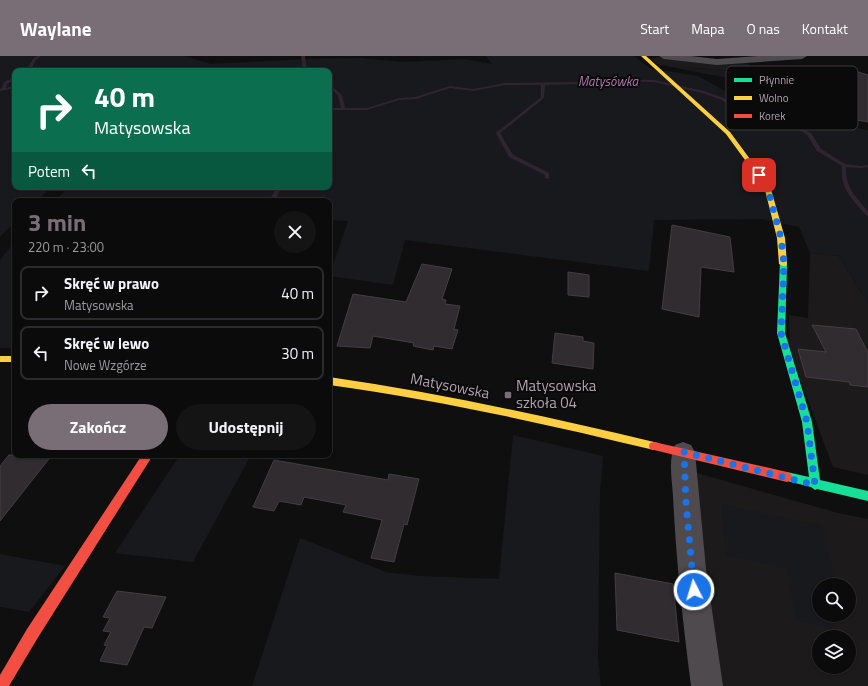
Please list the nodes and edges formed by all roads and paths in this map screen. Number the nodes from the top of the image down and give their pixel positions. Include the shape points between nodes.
1 (643, 56) edge
2 (664, 56) edge
3 (802, 56) edge
4 (0, 359) edge
5 (12, 359) edge
6 (332, 380) edge
7 (684, 452) junction
8 (146, 458) edge
9 (815, 485) junction
10 (868, 496) edge
11 (1, 686) edge
12 (707, 686) edge

1 - 9 street via 728,133 767,186 781,238 783,257 781,333 807,422
2 - 3 street via 717,62
4 - 5 street
6 - 7 street, Matysowska via 512,412
7 - 9 street, Matysowska
7 - 12 street via 696,616
8 - 11 street
9 - 10 street, Matysowska

